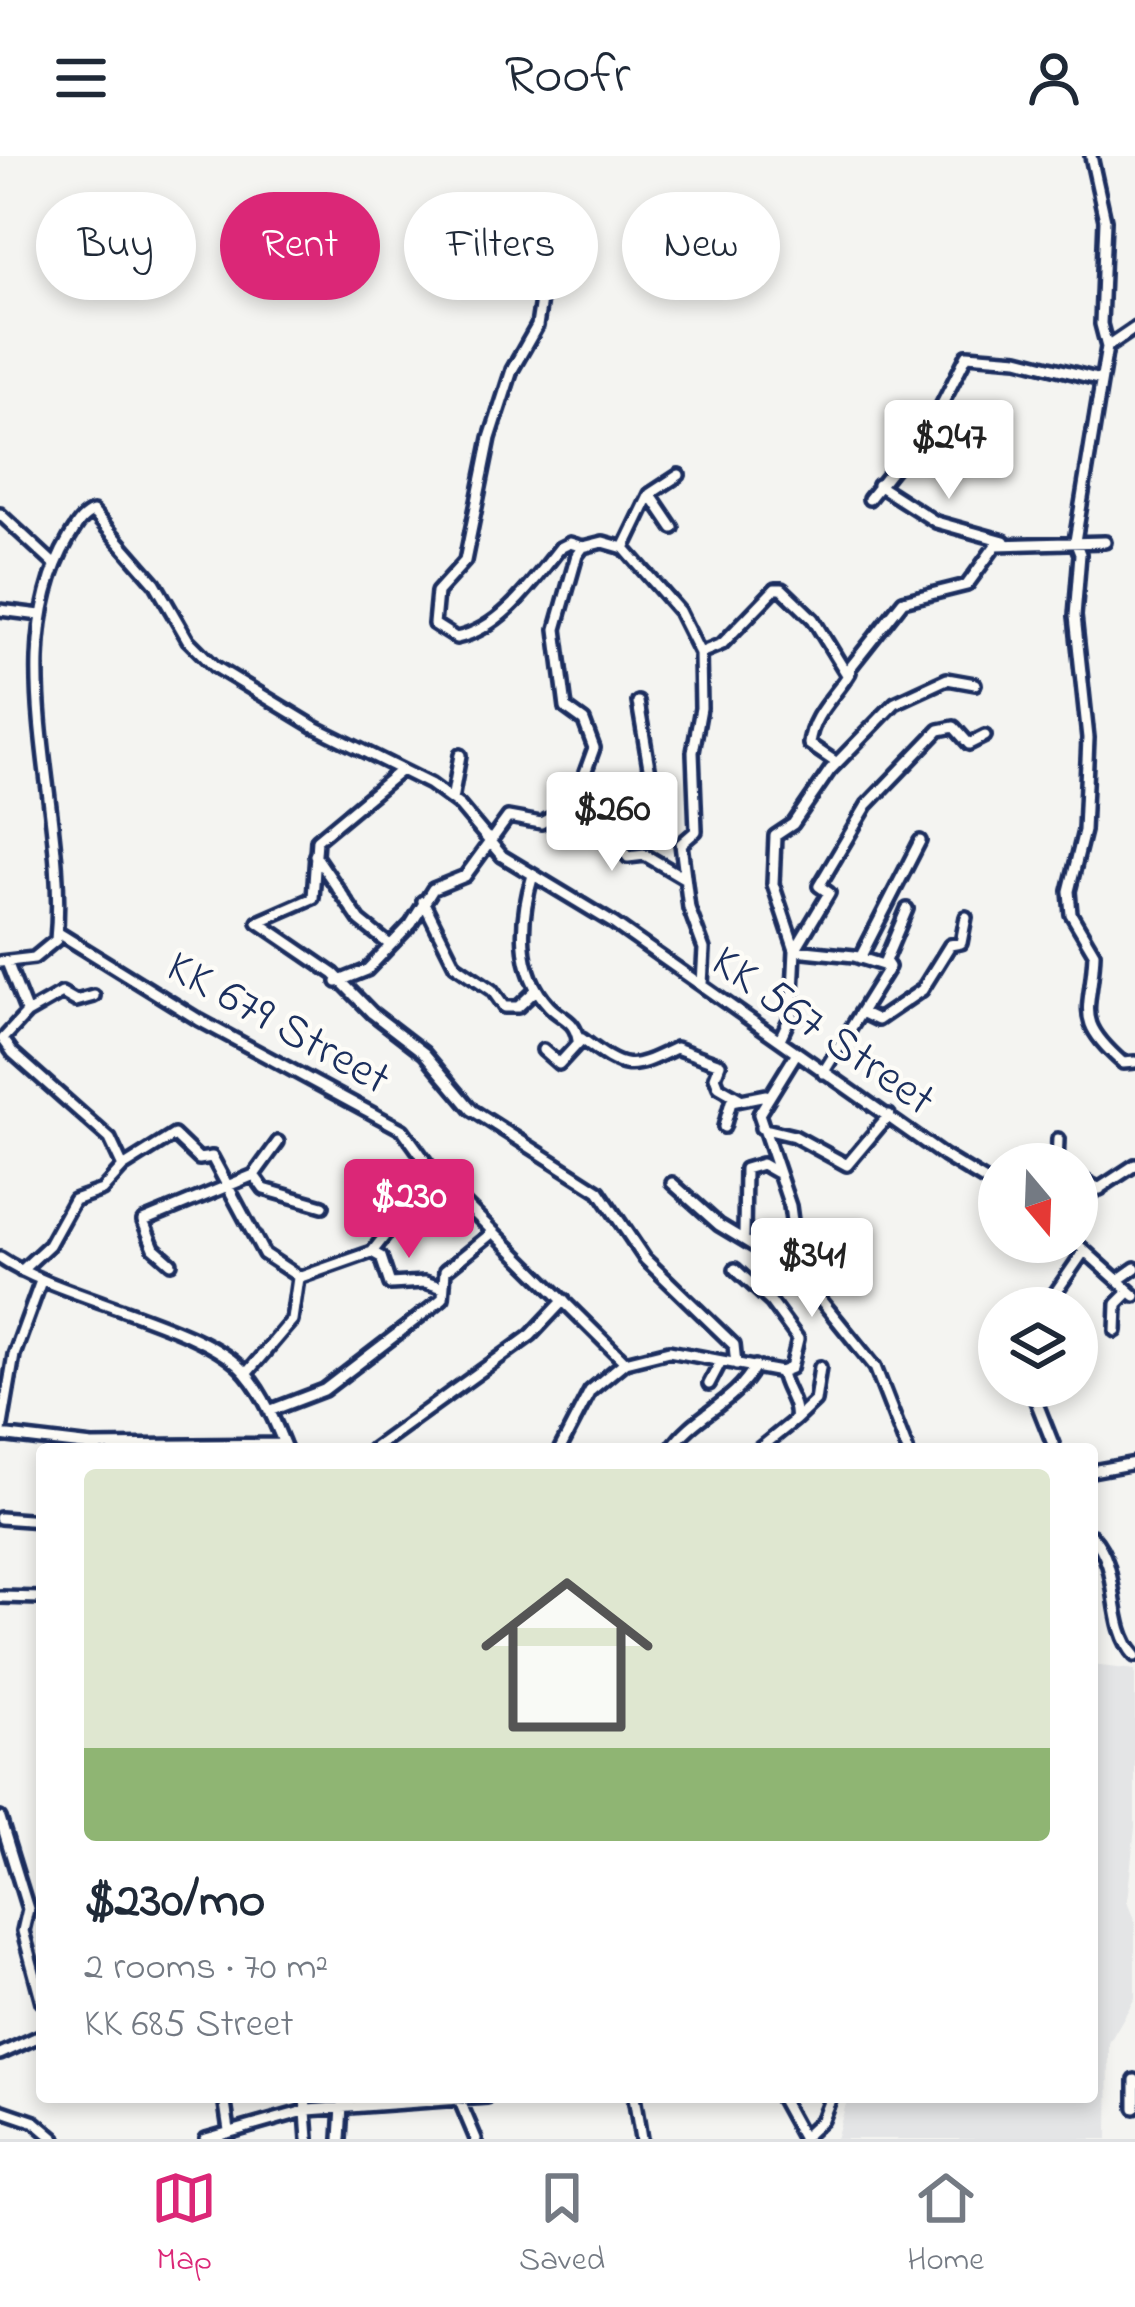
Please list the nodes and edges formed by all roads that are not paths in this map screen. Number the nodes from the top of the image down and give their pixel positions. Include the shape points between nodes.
1 (1091, 156) edge
2 (541, 300) edge
3 (1135, 328) edge
4 (1106, 347) junction
5 (1101, 380) junction
6 (680, 475) dead end
7 (878, 484) junction
8 (650, 494) junction
9 (869, 499) dead end
10 (0, 514) edge
11 (673, 528) dead end
12 (1004, 541) junction
13 (1076, 541) junction
14 (1105, 542) dead end
15 (583, 547) junction
16 (624, 548) junction
17 (54, 564) junction
18 (0, 610) edge
19 (40, 615) junction
20 (700, 652) junction
21 (850, 672) junction
22 (976, 684) dead end
23 (638, 702) dead end
24 (985, 736) dead end
25 (460, 755) dead end
26 (837, 763) junction
27 (400, 771) junction
28 (452, 800) junction
29 (573, 806) junction
30 (606, 826) junction
31 (488, 840) junction
32 (920, 841) dead end
33 (315, 855) junction
34 (532, 875) junction
35 (684, 878) junction
36 (423, 901) junction
37 (907, 909) dead end
38 (966, 917) dead end
39 (57, 932) junction
40 (390, 945) junction
41 (795, 950) junction
42 (860, 958) junction
43 (4, 962) edge
44 (889, 967) junction
45 (337, 982) junction
46 (702, 984) junction
47 (536, 990) junction
48 (94, 996) dead end
49 (861, 1012) junction
50 (26, 1013) junction
51 (780, 1039) junction
52 (578, 1040) junction
53 (543, 1050) dead end
54 (796, 1054) junction
55 (1135, 1062) edge
56 (823, 1073) junction
57 (766, 1095) junction
58 (740, 1099) junction
59 (889, 1115) junction
60 (724, 1127) dead end
61 (761, 1128) junction
62 (1058, 1139) dead end
63 (278, 1142) dead end
64 (1058, 1143) edge
65 (1135, 1165) edge
66 (123, 1167) junction
67 (776, 1172) junction
68 (434, 1173) junction
69 (254, 1175) junction
70 (978, 1175) edge
71 (225, 1183) junction
72 (672, 1184) dead end
73 (1100, 1189) edge
74 (323, 1206) dead end
75 (492, 1234) junction
76 (744, 1236) junction
77 (373, 1252) junction
78 (0, 1258) edge
79 (171, 1263) dead end
80 (1098, 1263) edge
81 (1135, 1268) edge
82 (735, 1269) dead end
83 (21, 1271) junction
84 (799, 1273) junction
85 (299, 1276) junction
86 (1118, 1280) junction
87 (41, 1281) junction
88 (443, 1288) junction
89 (1132, 1294) edge
90 (564, 1300) junction
91 (1116, 1331) dead end
92 (0, 1354) edge
93 (14, 1355) junction
94 (721, 1360) junction
95 (626, 1362) junction
96 (736, 1364) junction
97 (755, 1366) junction
98 (820, 1367) dead end
99 (781, 1372) junction
100 (246, 1374) junction
101 (709, 1384) dead end
102 (1038, 1407) edge
103 (269, 1412) junction
104 (795, 1420) junction
105 (0, 1437) edge
106 (61, 1443) edge
107 (284, 1443) edge
108 (381, 1443) edge
109 (563, 1443) edge
110 (677, 1443) edge
111 (766, 1443) edge
112 (905, 1443) edge
113 (1053, 1443) edge
114 (1135, 1463) edge
115 (1098, 1470) edge
116 (0, 1518) edge
117 (36, 1520) edge
118 (1098, 1544) edge
119 (0, 1597) edge
120 (36, 1598) edge
121 (1135, 1656) edge
122 (0, 1818) edge
123 (36, 1980) edge
124 (36, 2038) edge
125 (0, 2054) edge
126 (1135, 2080) edge
127 (226, 2103) edge
128 (306, 2103) edge
129 (382, 2103) edge
130 (461, 2103) edge
131 (635, 2103) edge
132 (783, 2103) edge
133 (829, 2103) edge
134 (342, 2106) junction
135 (1135, 2108) edge
136 (0, 2110) edge
137 (308, 2110) junction
138 (236, 2132) edge
139 (803, 2138) edge
140 (55, 2139) edge
141 (206, 2139) edge
142 (308, 2139) edge
143 (340, 2139) edge
144 (476, 2139) edge
145 (640, 2139) edge

1 - 4 street via 1105,220
2 - 15 street via 476,483 467,553 437,592 434,625 456,638 481,629 560,548
3 - 4 street
4 - 5 street
5 - 7 street via 967,355 937,414
5 - 13 street
6 - 8 street
7 - 9 street
7 - 12 street via 937,522
8 - 11 street
8 - 16 street
10 - 17 street
12 - 13 street
12 - 21 street via 967,585 903,601
13 - 14 street
13 - 55 street via 1088,738 1071,914 1094,953 1087,1024 1123,1063
15 - 16 street
15 - 29 street via 556,629 566,708 584,721 594,748
16 - 20 street via 679,611
17 - 19 street
17 - 27 street, KK 567 Street via 93,512 155,583 194,648 248,688
18 - 19 street
19 - 39 street via 37,721
20 - 21 street via 722,644 782,589 813,619 840,671
20 - 35 street via 696,831 681,844
21 - 26 street via 808,737
22 - 26 street via 947,680 895,703
23 - 30 street via 651,779
24 - 41 street via 969,744 954,727 940,730 889,778 828,869 819,886 829,893 826,901
25 - 28 street
26 - 41 street via 775,836 773,884
27 - 28 street, KK 567 Street
27 - 33 street via 317,840
28 - 31 street, KK 567 Street
29 - 30 street
29 - 31 street via 542,823 512,814
30 - 35 street via 628,857 645,855
31 - 34 street, KK 567 Street
31 - 36 street via 465,876
32 - 42 street
33 - 40 street via 360,921
33 - 45 street via 313,898 258,922
34 - 46 street, KK 567 Street
34 - 47 street via 523,958
35 - 46 street via 704,949
36 - 40 street
36 - 47 street via 455,965 504,1007 518,1007
37 - 44 street
38 - 49 street via 962,943 950,945 922,990 878,1020
39 - 43 street via 50,950
39 - 68 street, KK 679 Street via 199,1020 374,1110 403,1130
40 - 45 street via 367,970
41 - 42 street
41 - 51 street via 792,1013
42 - 44 street
43 - 50 street
44 - 49 street
45 - 96 street via 424,1052 472,1110 598,1191 645,1258 734,1346
46 - 51 street, KK 567 Street
47 - 52 street via 570,1021
48 - 50 street via 76,1001 62,993
49 - 56 street
50 - 66 street via 4,1042 110,1139
51 - 54 street, KK 567 Street
52 - 53 street via 559,1064
52 - 58 street via 623,1065 653,1063 672,1047 715,1060 719,1088
54 - 56 street, KK 567 Street
54 - 57 street
56 - 59 street, KK 567 Street
57 - 58 street
57 - 61 street
58 - 60 street via 726,1110
59 - 61 street via 848,1165
59 - 70 street, KK 567 Street
61 - 67 street
62 - 64 street
63 - 69 street
65 - 73 street
66 - 71 street via 179,1135 199,1160 212,1157
66 - 83 street via 102,1190 74,1199 49,1245
67 - 76 street via 762,1164 745,1169
67 - 84 street via 796,1227
68 - 75 street, KK 679 Street
68 - 77 street
69 - 71 street
69 - 74 street via 264,1189
71 - 79 street via 143,1221
71 - 85 street via 264,1254
72 - 76 street
75 - 88 street via 445,1271
75 - 90 street, KK 679 Street
76 - 84 street
77 - 85 street
77 - 88 street via 390,1284
78 - 83 street
80 - 86 street
81 - 86 street
82 - 99 street via 798,1339 791,1368
83 - 87 street
84 - 112 street via 875,1367
85 - 100 street via 292,1320
86 - 89 street
87 - 93 street
87 - 100 street via 193,1338
88 - 103 street via 443,1298 324,1390
89 - 91 street via 1117,1304
90 - 95 street, KK 679 Street
90 - 108 street via 531,1335
92 - 93 street
93 - 105 street
94 - 95 street via 659,1351
94 - 96 street
94 - 101 street
95 - 109 street via 590,1390
96 - 97 street
97 - 99 street
97 - 110 street via 732,1399
98 - 104 street via 814,1401
99 - 104 street
100 - 103 street
102 - 113 street
103 - 107 street
104 - 111 street
105 - 106 street
114 - 115 street
116 - 117 street
118 - 121 street
119 - 120 street
122 - 123 street via 28,1909 23,1931
124 - 125 street
126 - 135 street
127 - 138 street
128 - 137 street
129 - 134 street
130 - 144 street
131 - 145 street
132 - 139 street
133 - 139 street
134 - 137 street
134 - 143 street
136 - 140 street
137 - 138 street
137 - 142 street
138 - 141 street

